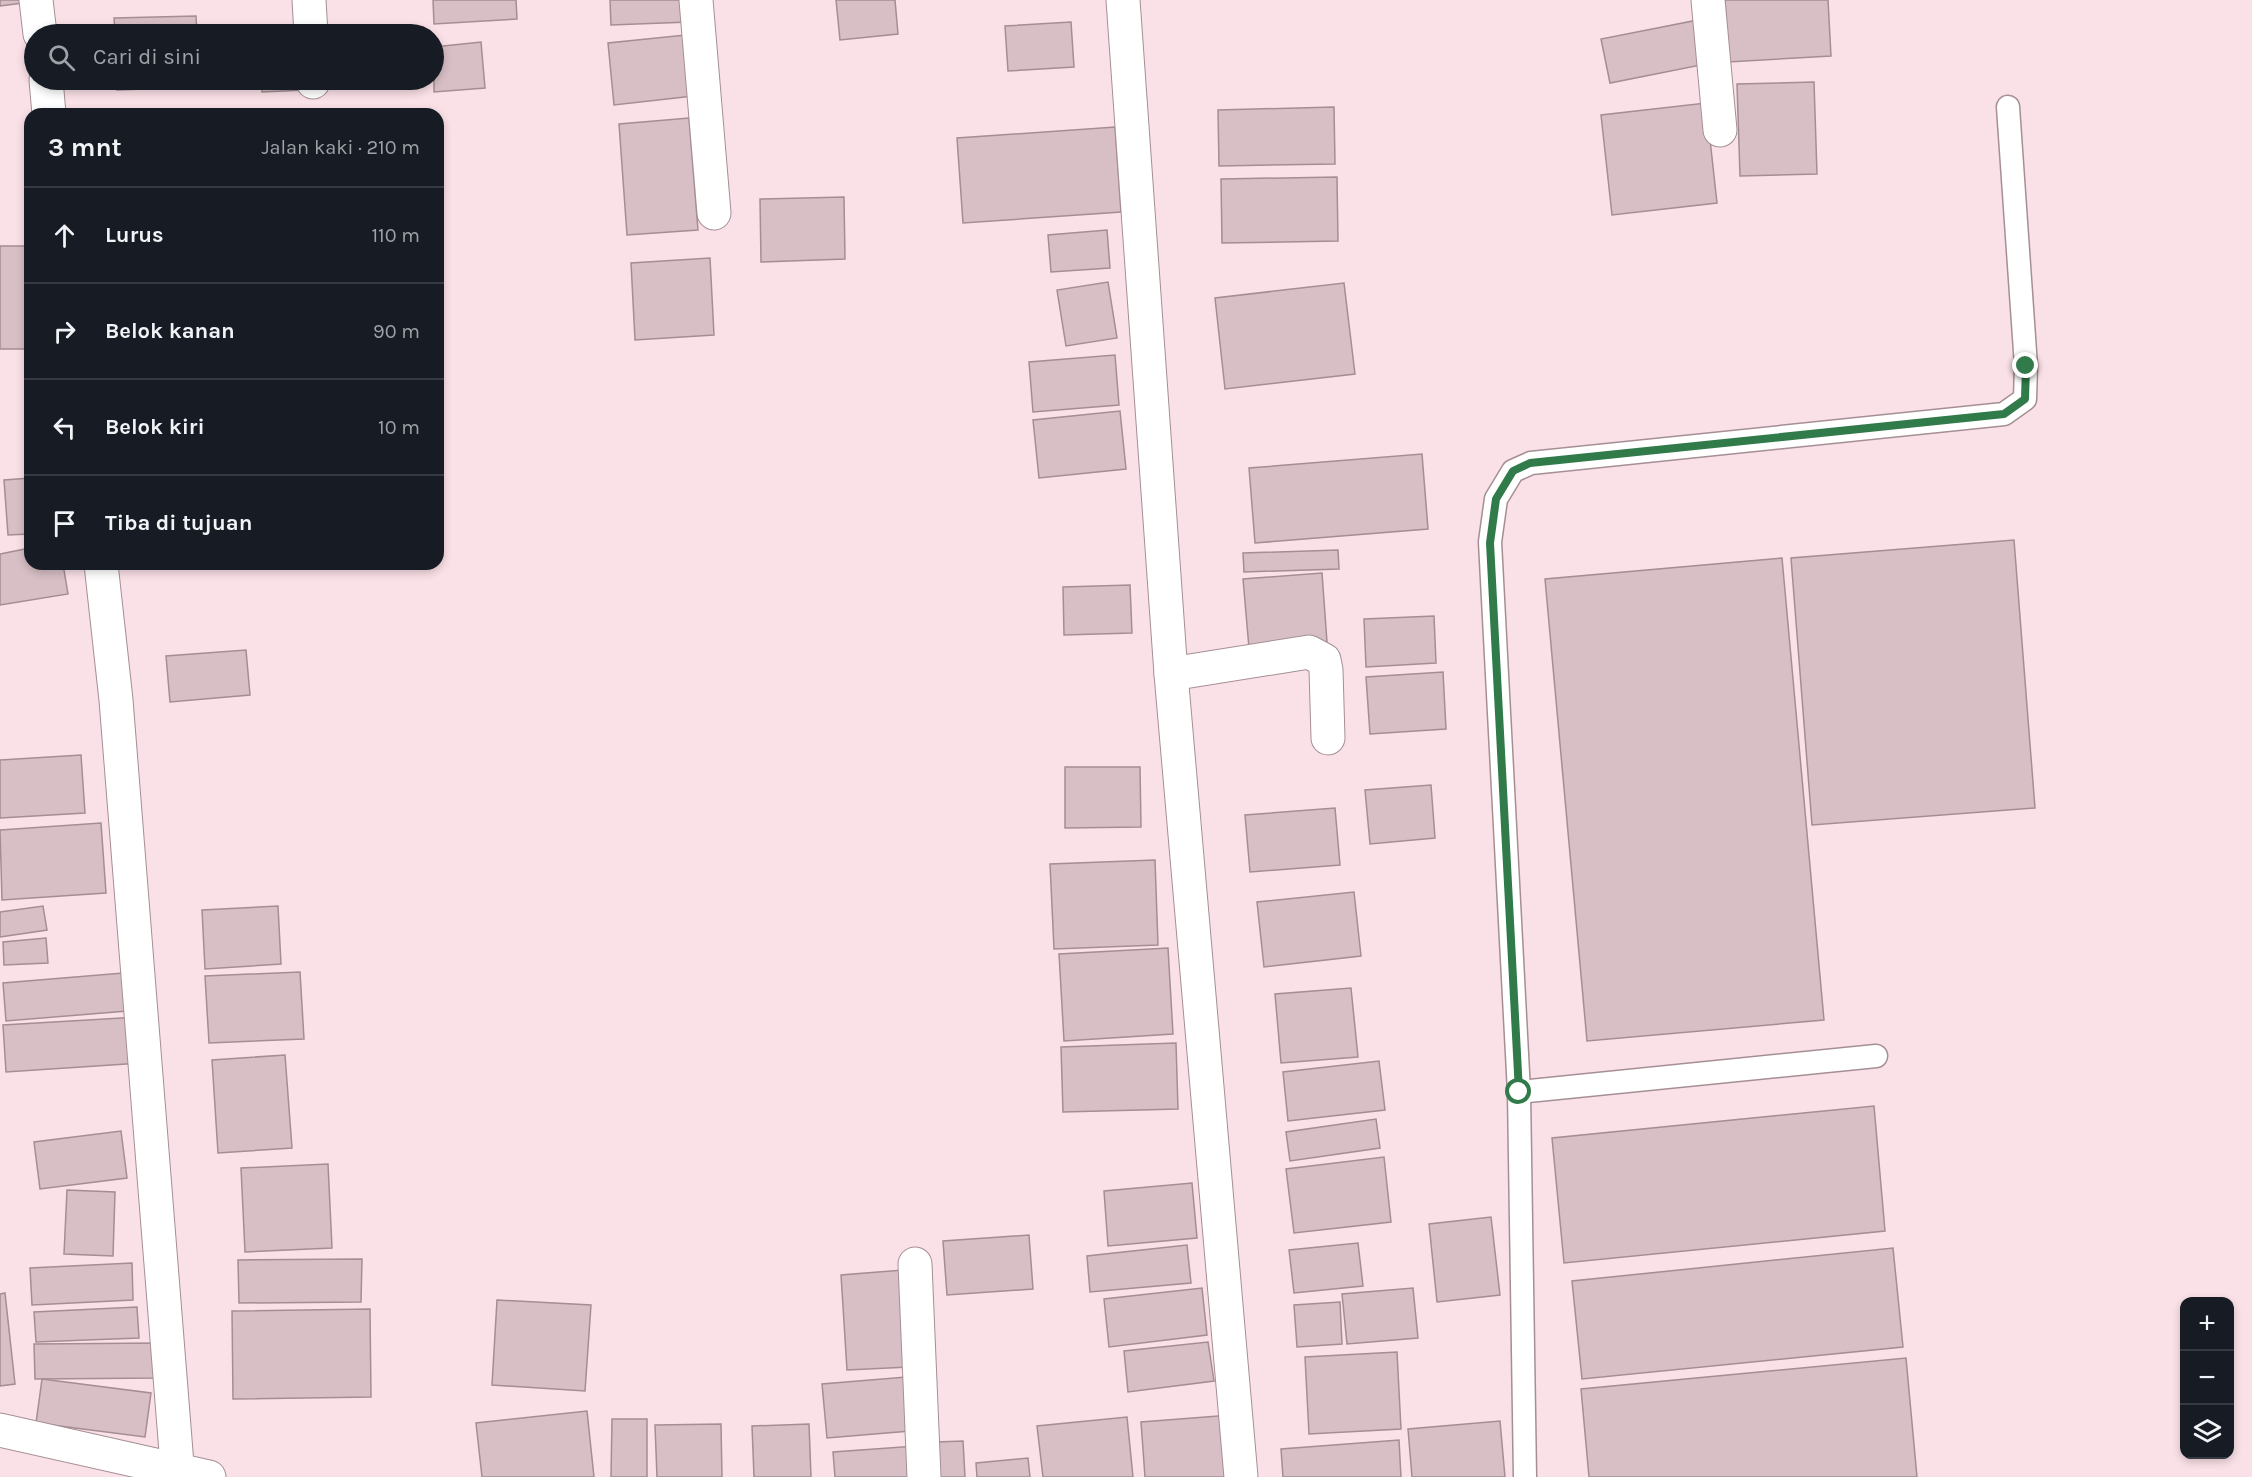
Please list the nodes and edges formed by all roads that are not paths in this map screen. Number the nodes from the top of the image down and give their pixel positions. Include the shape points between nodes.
1 (36, 0) edge
2 (309, 0) edge
3 (696, 0) edge
4 (1123, 0) edge
5 (1708, 0) edge
6 (39, 24) edge
7 (310, 24) edge
8 (46, 90) edge
9 (2007, 107) dead end
10 (49, 108) edge
11 (1720, 130) dead end
12 (714, 213) dead end
13 (102, 570) edge
14 (1171, 674) junction
15 (1328, 738) dead end
16 (1876, 1056) dead end
17 (1519, 1092) junction
18 (915, 1264) dead end
19 (0, 1430) edge
20 (189, 1475) edge
21 (924, 1477) edge
22 (1241, 1477) edge
23 (1525, 1477) edge

1 - 6 street
2 - 7 street
3 - 12 street
4 - 14 street
5 - 11 street
8 - 10 street
9 - 17 lane via 2026,366 2025,399 2004,414 1530,463 1513,471 1496,499 1490,543
13 - 20 street
14 - 15 street via 1309,652 1317,654 1324,660 1326,670
14 - 22 street
16 - 17 lane
17 - 23 lane
18 - 21 street
19 - 20 street

